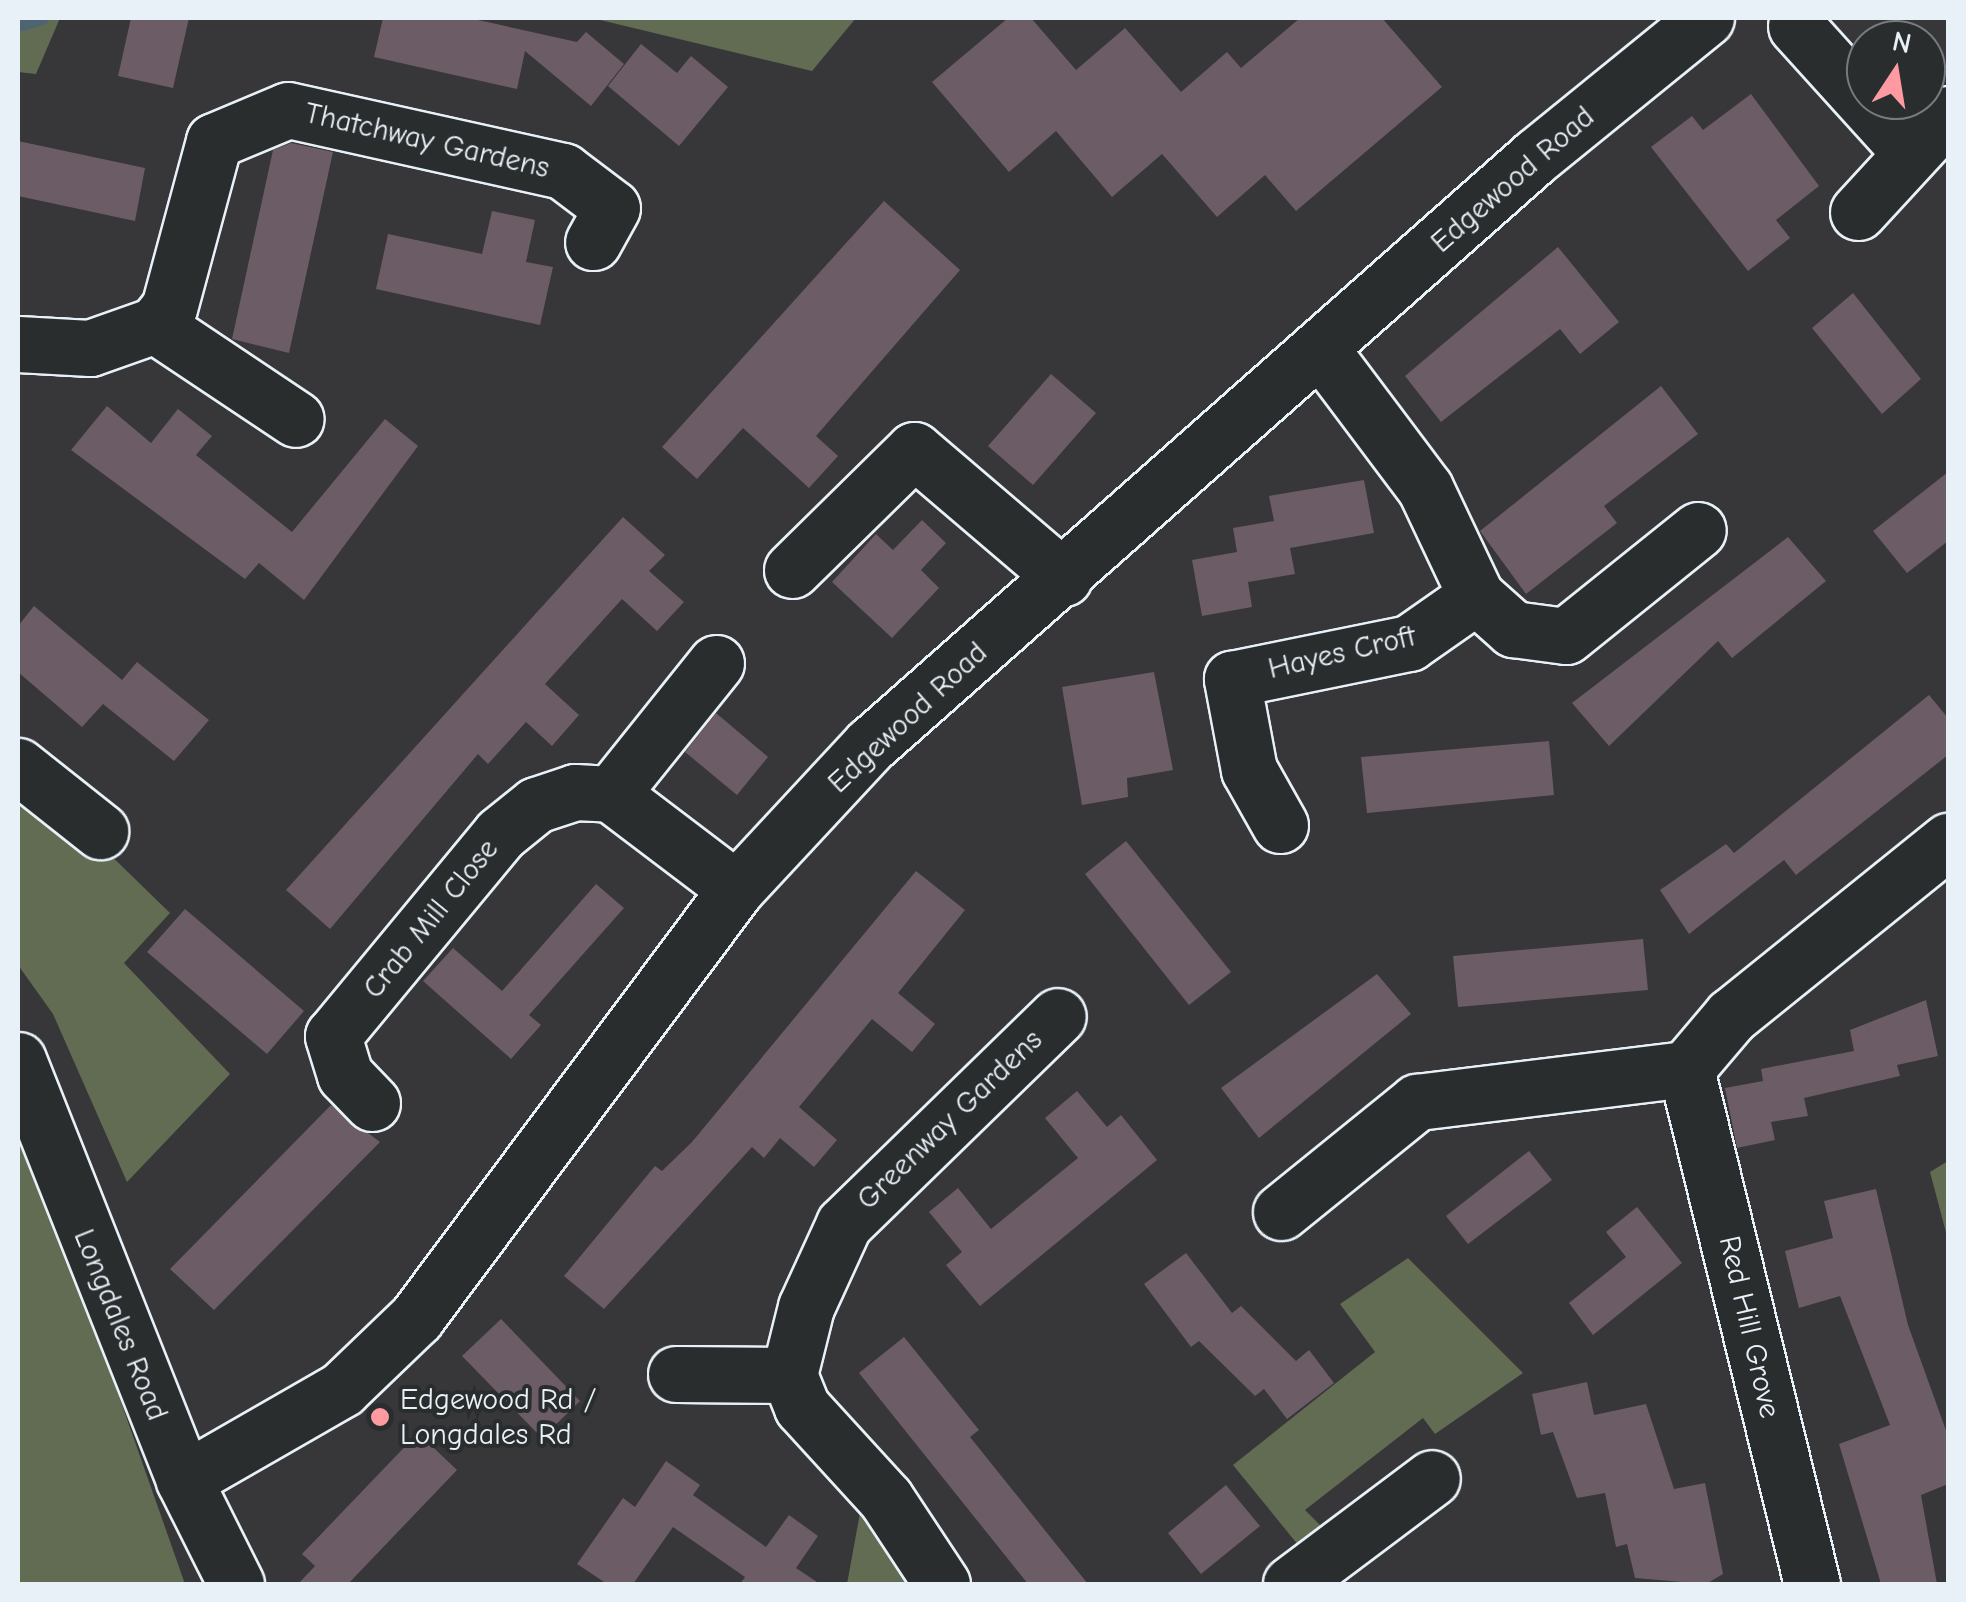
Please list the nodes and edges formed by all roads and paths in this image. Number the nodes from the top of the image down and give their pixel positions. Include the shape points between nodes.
1 (1706, 18) edge
2 (1796, 26) dead end
3 (1948, 114) edge
4 (1907, 149) junction
5 (1858, 212) dead end
6 (593, 242) dead end
7 (156, 325) junction
8 (18, 344) edge
9 (1322, 351) junction
10 (296, 419) dead end
11 (1698, 530) dead end
12 (792, 570) dead end
13 (1064, 578) junction
14 (1476, 596) junction
15 (716, 662) dead end
16 (18, 766) edge
17 (611, 794) junction
18 (1280, 826) dead end
19 (100, 831) dead end
20 (1948, 840) edge
21 (736, 889) junction
22 (1058, 1016) dead end
23 (18, 1060) edge
24 (1686, 1069) junction
25 (372, 1102) dead end
26 (1282, 1212) dead end
27 (676, 1374) dead end
28 (789, 1375) junction
29 (1432, 1478) dead end
30 (184, 1480) junction
31 (236, 1584) edge
32 (942, 1584) edge
33 (1290, 1584) edge
34 (1812, 1584) edge

1 - 9 street, Edgewood Road via 1536,156
2 - 4 street
3 - 4 street
4 - 5 street
6 - 7 street, Thatchway Gardens via 612,208 563,171 273,113 214,141 169,308
7 - 8 street via 90,348
7 - 10 street
9 - 13 street, Edgewood Road
9 - 14 street via 1425,488
11 - 14 street via 1566,636 1512,628
12 - 13 street via 914,450
13 - 21 street, Edgewood Road via 870,745
14 - 18 street, Hayes Croft via 1409,642 1232,678 1249,770
15 - 17 street
16 - 19 street
17 - 21 street
17 - 25 street, Crab Mill Close via 575,792 536,805 500,834 333,1036 345,1075
20 - 24 street via 1731,1016
21 - 30 street, Edgewood Road via 416,1318 342,1389
22 - 28 street, Greenway Gardens via 844,1224 806,1307
23 - 30 street, Longdales Road
24 - 26 street via 1417,1102
24 - 34 street, Red Hill Grove
27 - 28 street
28 - 32 street via 802,1407 886,1499
29 - 33 street
30 - 31 street, Longdales Road

